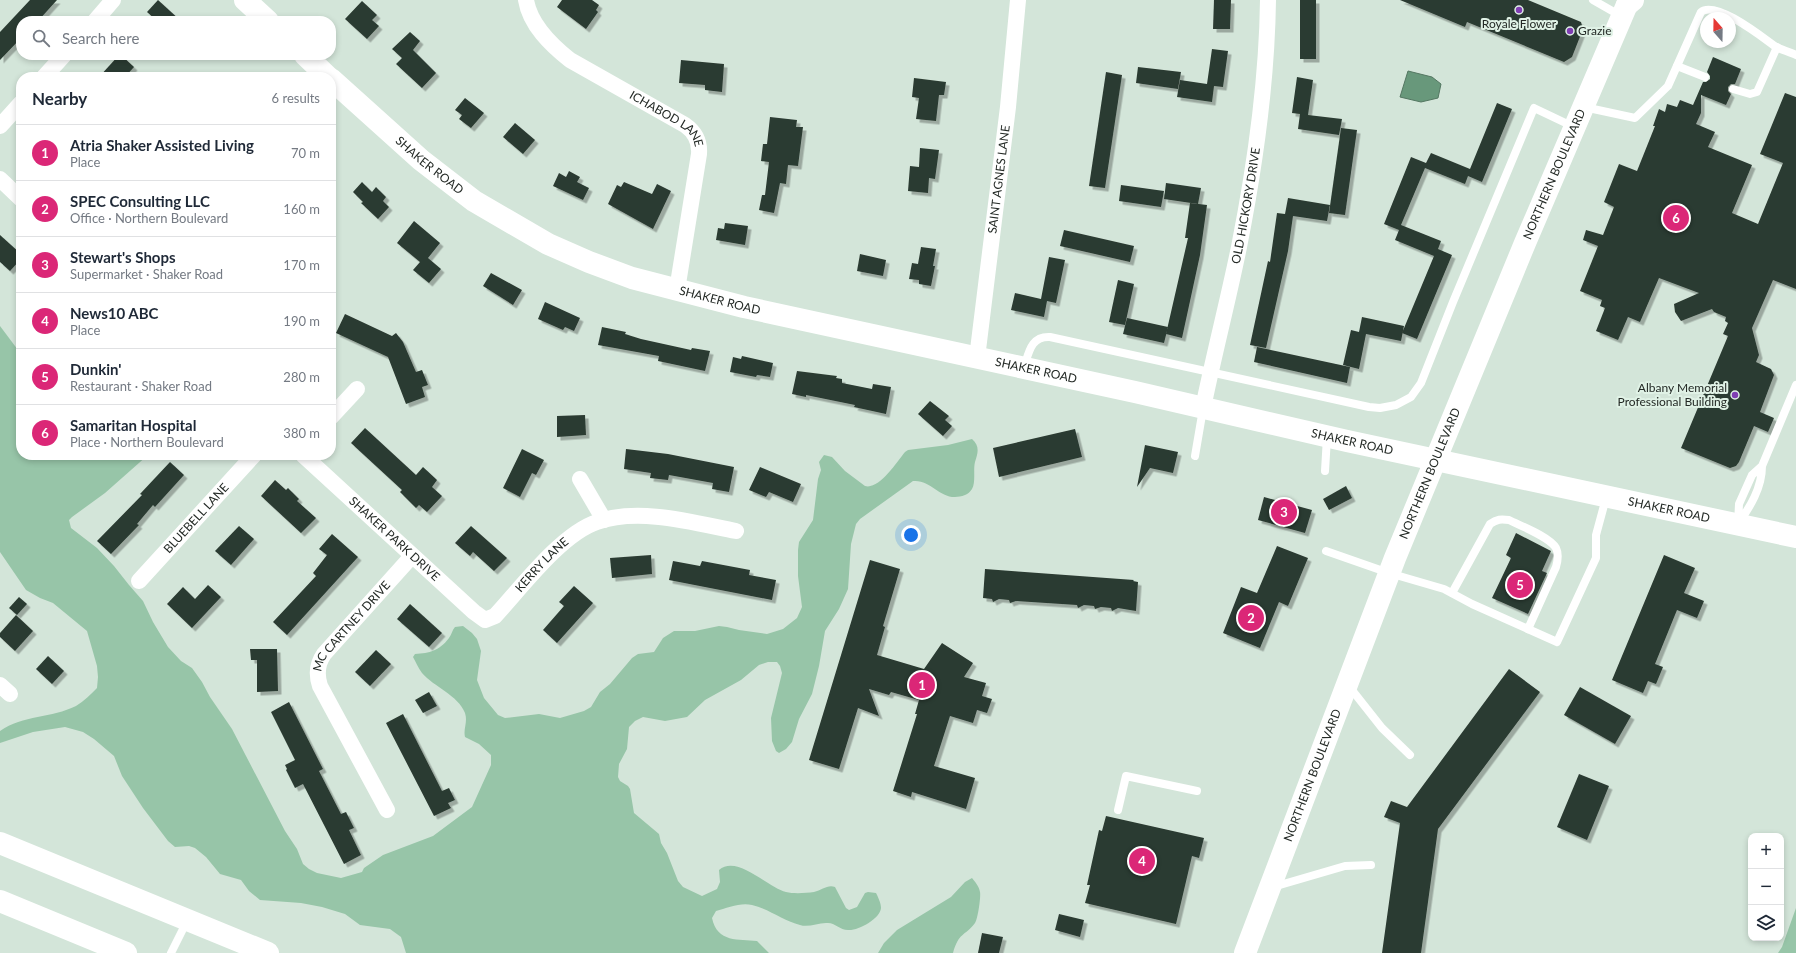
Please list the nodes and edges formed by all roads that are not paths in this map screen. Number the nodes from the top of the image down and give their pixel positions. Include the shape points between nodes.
1 (113, 0) edge
2 (245, 0) edge
3 (526, 0) edge
4 (1018, 0) edge
5 (1268, 0) edge
6 (1593, 0) edge
7 (1628, 5) edge
8 (99, 16) edge
9 (263, 16) edge
10 (1777, 47) junction
11 (1796, 55) edge
12 (59, 60) edge
13 (310, 60) edge
14 (1676, 66) junction
15 (49, 72) edge
16 (323, 72) edge
17 (1705, 77) dead end
18 (336, 84) edge
19 (1733, 90) dead end
20 (1584, 107) junction
21 (16, 108) edge
22 (0, 126) edge
23 (1575, 127) junction
24 (0, 179) edge
25 (16, 194) edge
26 (677, 290) junction
27 (977, 358) junction
28 (1024, 368) junction
29 (1210, 372) junction
30 (1796, 385) edge
31 (357, 389) dead end
32 (1203, 408) junction
33 (336, 412) edge
34 (1327, 436) junction
35 (1195, 456) dead end
36 (1436, 459) junction
37 (249, 460) edge
38 (308, 460) edge
39 (1325, 471) dead end
40 (580, 479) dead end
41 (1607, 496) junction
42 (604, 520) junction
43 (1738, 524) junction
44 (736, 531) dead end
45 (1796, 537) edge
46 (1326, 551) dead end
47 (412, 556) junction
48 (1389, 573) junction
49 (139, 581) dead end
50 (1452, 593) junction
51 (488, 620) joint
52 (1528, 629) junction
53 (1347, 683) junction
54 (1410, 755) dead end
55 (1197, 791) dead end
56 (386, 810) dead end
57 (1118, 810) dead end
58 (0, 843) edge
59 (1371, 864) dead end
60 (1270, 888) junction
61 (0, 901) edge
62 (187, 920) junction
63 (126, 953) edge
64 (172, 953) edge
65 (268, 953) edge
66 (1245, 953) edge

1 - 8 street
2 - 9 main road
3 - 26 street, ICHABOD LANE via 534,21 549,41 565,56 685,125 696,137 699,154
4 - 27 street, SAINT AGNES LANE via 1008,107
5 - 29 street, OLD HICKORY DRIVE via 1262,95 1250,186 1239,248
6 - 7 lane
7 - 20 main road, NORTHERN BOULEVARD
10 - 11 lane
10 - 14 lane via 1741,19 1713,6 1701,12
10 - 19 lane via 1757,92 1750,94
12 - 15 street
13 - 16 main road
14 - 17 lane
14 - 20 lane via 1668,86 1635,118
18 - 26 main road, SHAKER ROAD via 401,143 474,201 548,244 589,262 632,278
20 - 23 main road, NORTHERN BOULEVARD
21 - 22 street
23 - 29 lane via 1534,108 1421,383 1406,400 1391,407 1374,408
23 - 36 main road, NORTHERN BOULEVARD
24 - 25 street
26 - 27 main road, SHAKER ROAD
27 - 28 main road, SHAKER ROAD
28 - 29 lane via 1032,344 1047,337
28 - 32 main road, SHAKER ROAD
29 - 32 street, OLD HICKORY DRIVE
30 - 43 lane via 1762,466 1752,476 1739,504
31 - 33 street
32 - 34 main road, SHAKER ROAD
32 - 35 lane
34 - 36 main road, SHAKER ROAD
34 - 39 lane
36 - 41 main road, SHAKER ROAD
36 - 48 main road, NORTHERN BOULEVARD
37 - 49 street, BLUEBELL LANE
38 - 47 street, SHAKER PARK DRIVE
40 - 42 street
41 - 43 main road, SHAKER ROAD
41 - 52 lane via 1596,535 1596,558 1557,642
42 - 44 street, KERRY LANE via 659,517
42 - 51 street, KERRY LANE via 590,525 564,543 495,616
43 - 45 main road, SHAKER ROAD
46 - 48 lane
47 - 51 street, SHAKER PARK DRIVE via 480,617
47 - 56 street, MC CARTNEY DRIVE via 324,654 317,672 320,686
48 - 50 lane
48 - 53 main road, NORTHERN BOULEVARD
50 - 52 lane
50 - 52 lane via 1490,524 1495,520 1509,520 1552,542 1558,557
53 - 54 lane via 1382,728
53 - 60 main road, NORTHERN BOULEVARD
55 - 57 lane via 1126,776
58 - 62 main road
59 - 60 lane via 1332,869
60 - 66 main road, NORTHERN BOULEVARD
61 - 63 main road
62 - 64 lane
62 - 65 main road

